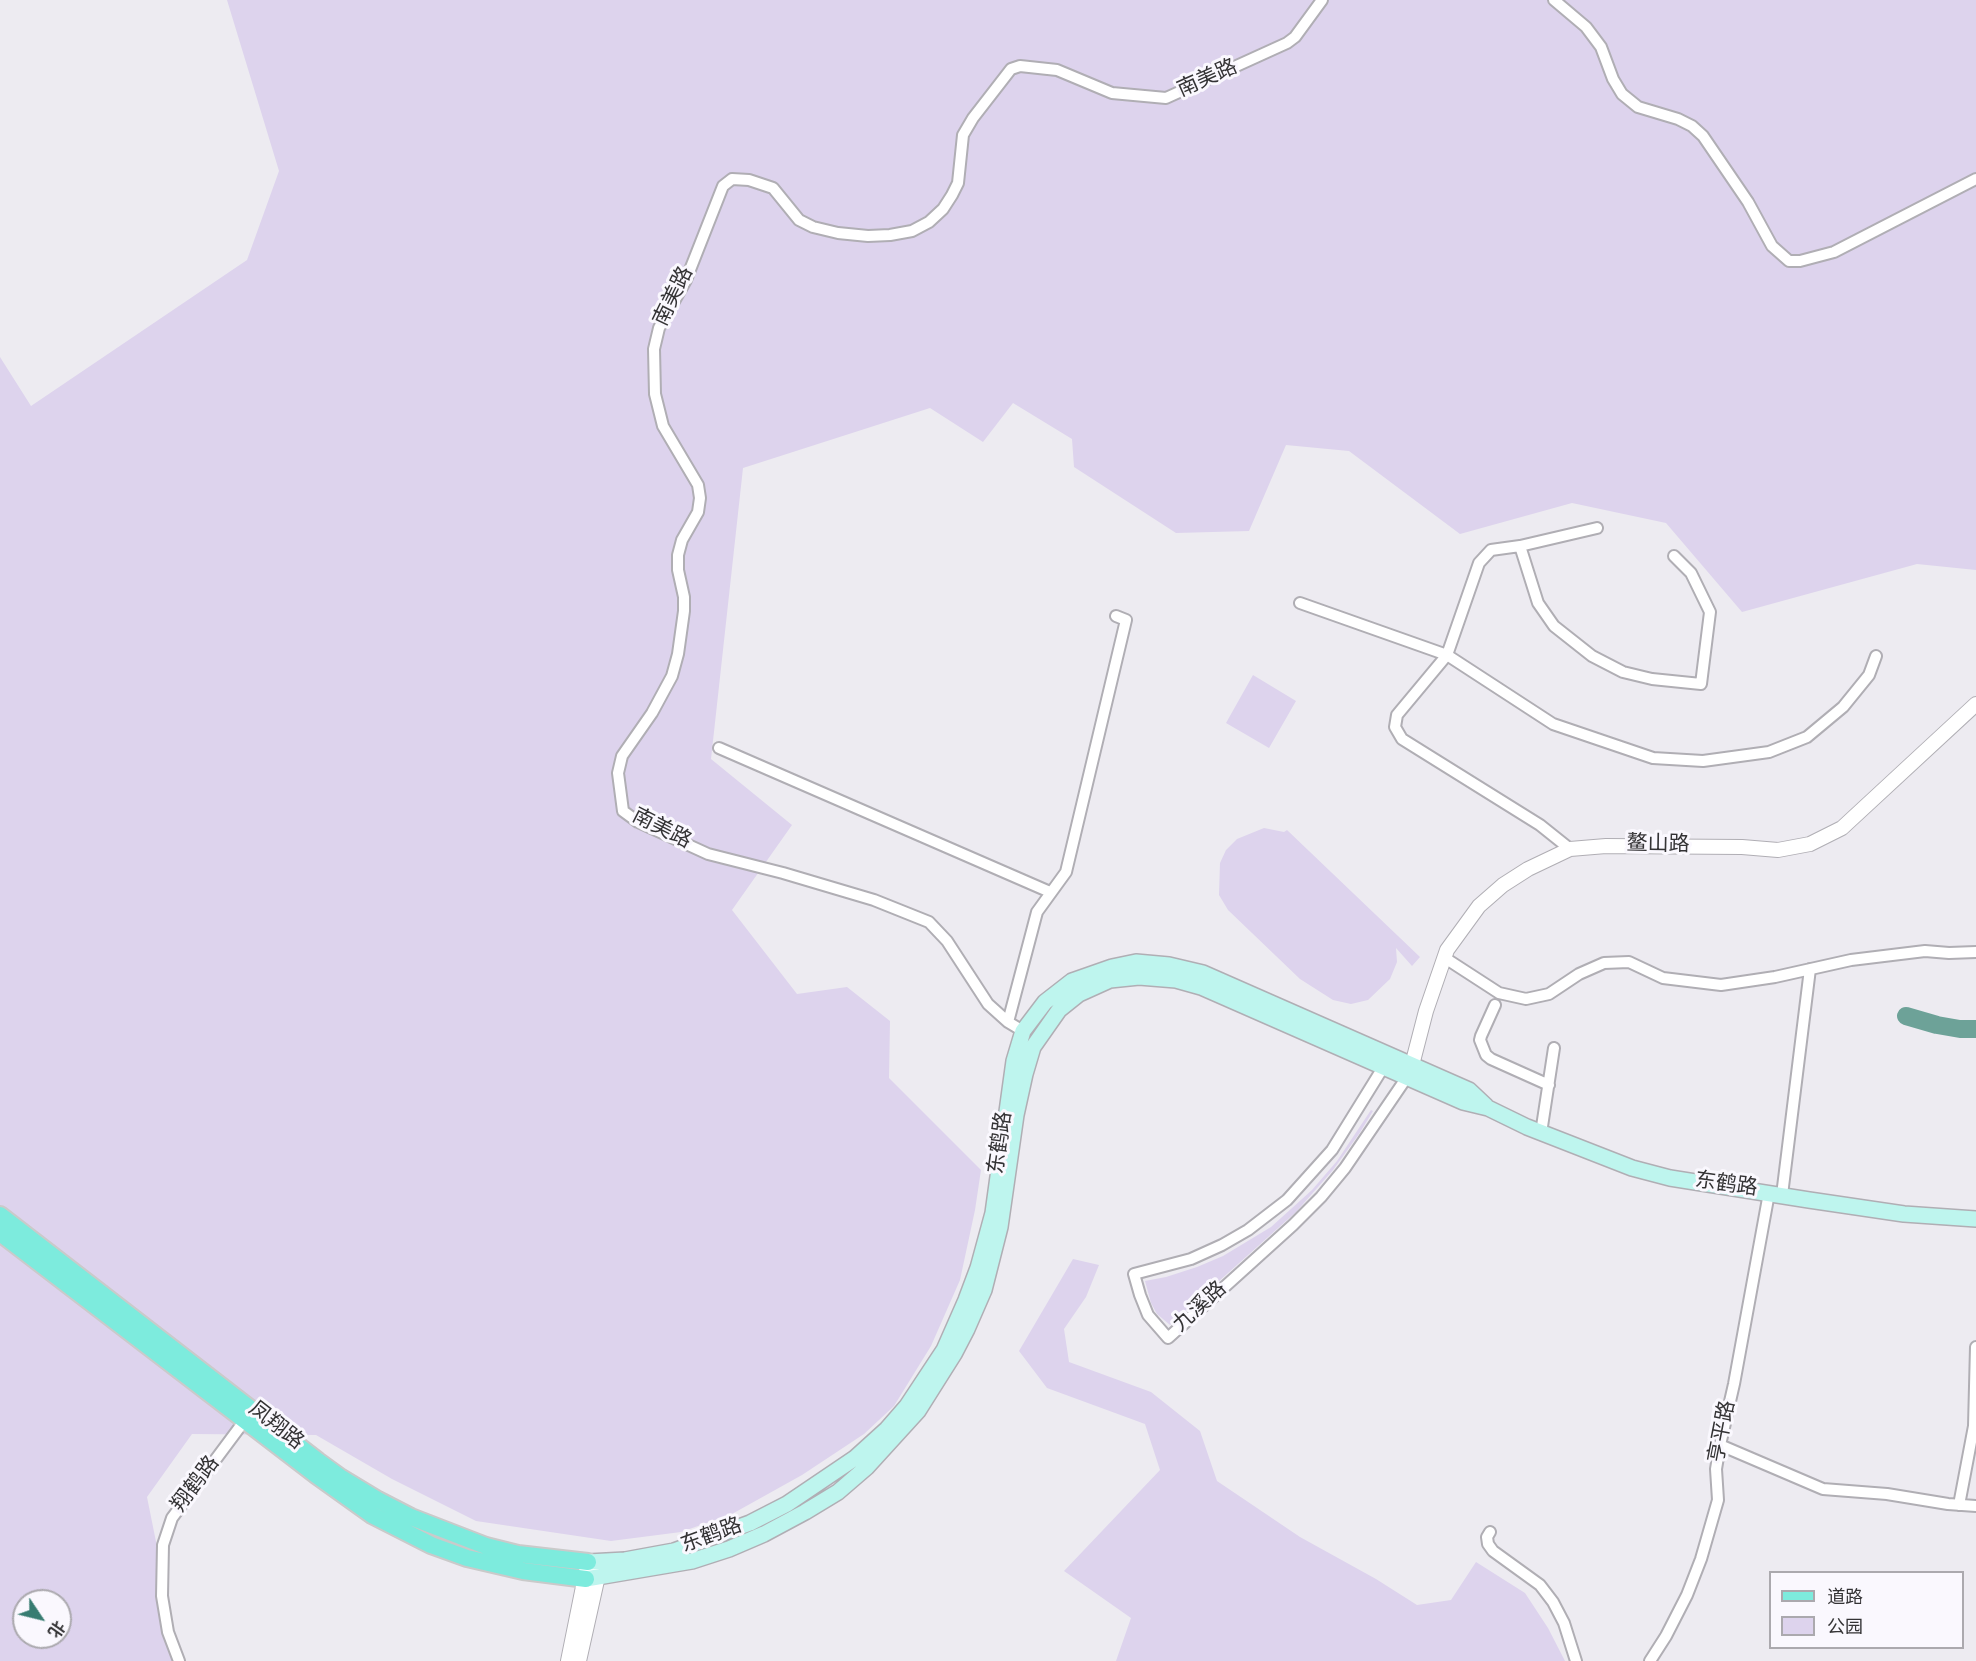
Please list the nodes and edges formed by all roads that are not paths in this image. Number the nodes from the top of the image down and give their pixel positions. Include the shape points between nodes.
1 (1322, 0) edge
2 (1554, 0) edge
3 (1976, 179) edge
4 (1597, 528) dead end
5 (1520, 546) junction
6 (1674, 556) dead end
7 (1300, 603) dead end
8 (1116, 616) dead end
9 (1447, 655) junction
10 (1876, 656) dead end
11 (1976, 704) edge
12 (719, 748) dead end
13 (1570, 849) junction
14 (1050, 892) junction
15 (1976, 952) edge
16 (1445, 958) junction
17 (1810, 969) junction
18 (1495, 1005) dead end
19 (1008, 1022) junction
20 (1023, 1031) junction
21 (1554, 1048) dead end
22 (1384, 1066) junction
23 (1410, 1071) junction
24 (1549, 1085) junction
25 (1541, 1133) junction
26 (1776, 1194) junction
27 (0, 1215) edge
28 (1976, 1219) edge
29 (0, 1233) edge
30 (1976, 1347) edge
31 (245, 1420) junction
32 (1720, 1445) junction
33 (1959, 1505) junction
34 (1976, 1506) edge
35 (1490, 1533) dead end
36 (593, 1570) junction
37 (179, 1661) edge
38 (568, 1661) edge
39 (579, 1661) edge
40 (1576, 1661) edge
41 (1650, 1661) edge

1 - 19 street, 南美路 via 1287,43 1166,98 1112,93 1057,70 1020,66 1011,69 963,135 958,183 952,195 929,222 912,231 868,236 813,227 799,220 773,188 732,179 723,186 686,280 659,328 654,349 655,394 663,426 698,484 700,498 698,512 678,555 684,611 678,654 672,676 652,713 622,756 618,785 623,811 638,822 708,854 874,900 929,922 947,940 988,1004
2 - 3 street via 1601,46 1622,94 1638,107 1678,119 1703,136 1748,202 1772,246 1789,261 1834,252
4 - 5 street
5 - 6 street via 1538,603 1554,626 1592,656 1623,672 1701,684 1710,612 1691,573
5 - 9 street via 1491,550 1479,563
7 - 9 street
8 - 14 street via 1126,620 1066,872
9 - 10 street via 1553,724 1653,758 1703,761 1769,752 1807,737 1843,707 1869,675
9 - 13 street via 1397,715 1395,727 1402,739 1540,825
11 - 13 street, 鳌山路 via 1842,828 1810,844 1778,850 1606,846
12 - 14 street
13 - 16 street, 鳌山路 via 1528,868 1503,885 1479,906
14 - 19 street via 1037,912
15 - 17 street via 1925,951
16 - 17 street via 1499,993 1526,999 1550,994 1604,963 1629,962 1663,978 1721,985
16 - 23 street, 鳌山路
17 - 26 street, 亨平路
18 - 24 street via 1480,1041 1486,1055
19 - 20 street, 南美路
20 - 23 main road, 东鹤路 via 1045,1002 1072,981 1136,962 1169,965 1203,974
20 - 36 main road, 东鹤路 via 1013,1068 993,1213 978,1268 944,1350 907,1406 855,1458 787,1504 750,1523 674,1551
21 - 24 street
22 - 23 main road, 东鹤路
22 - 23 street, 九溪路 via 1332,1150 1287,1200 1222,1245 1191,1259 1134,1274 1148,1315 1168,1338 1321,1197
22 - 36 main road, 东鹤路 via 1224,996 1176,980 1110,980 1079,994 1059,1010 1033,1047 1016,1115 1000,1227 984,1290 968,1329 918,1412 838,1492 764,1534 692,1561
23 - 25 main road, 东鹤路 via 1463,1102 1488,1108
24 - 25 street
25 - 26 main road, 东鹤路 via 1660,1175
26 - 28 main road, 东鹤路 via 1904,1214
26 - 32 street, 亨平路
27 - 36 main road, 凤翔路 via 318,1461 378,1500 486,1546
29 - 31 main road, 凤翔路
30 - 33 street via 1974,1426
31 - 36 main road, 凤翔路 via 349,1500 431,1545 523,1571
31 - 37 street, 翔鹤路 via 172,1518 163,1545 162,1596 168,1632
32 - 33 street via 1823,1489
32 - 41 street, 亨平路 via 1716,1469 1718,1500 1701,1558 1687,1595
33 - 34 street
35 - 40 street via 1488,1544 1494,1551 1540,1585 1553,1602
36 - 38 street
36 - 39 street

